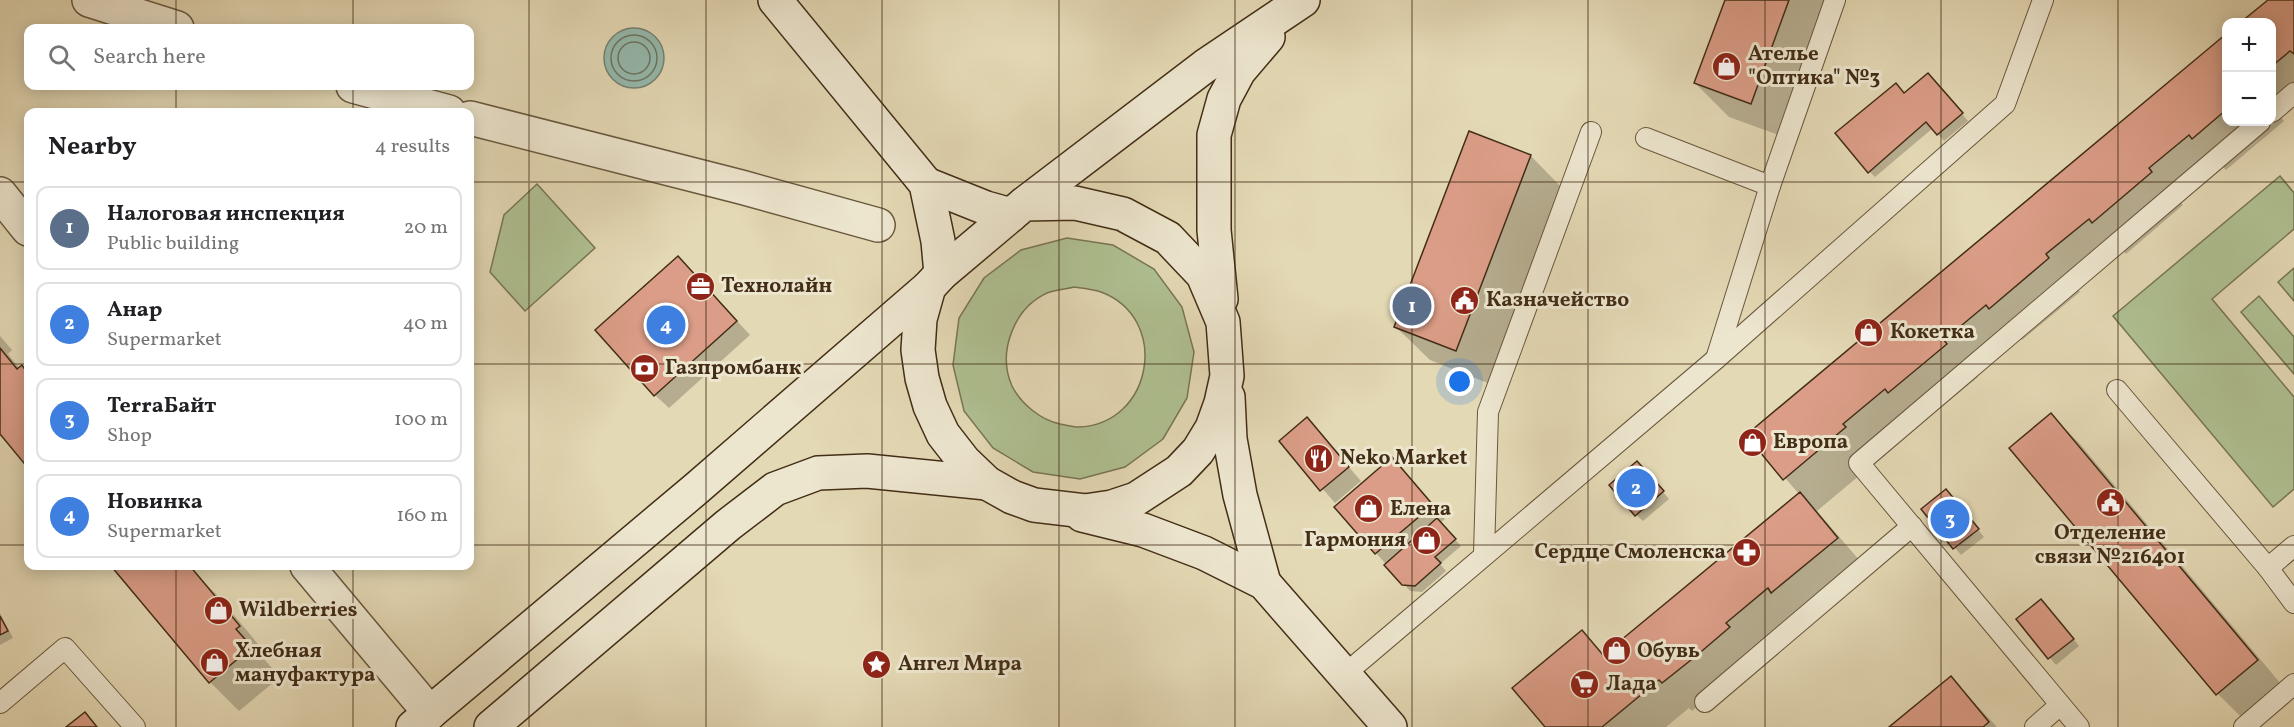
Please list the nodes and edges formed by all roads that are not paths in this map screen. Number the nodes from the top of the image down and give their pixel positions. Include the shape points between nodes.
1 (89, 0) edge
2 (775, 0) edge
3 (1834, 0) edge
4 (2043, 0) edge
5 (1297, 5) edge
6 (164, 24) edge
7 (368, 90) edge
8 (2294, 93) edge
9 (434, 108) edge
10 (2276, 108) edge
11 (474, 119) edge
12 (2255, 126) edge
13 (1591, 132) dead end
14 (1646, 138) dead end
15 (926, 184) junction
16 (1770, 186) junction
17 (0, 194) edge
18 (1017, 209) junction
19 (24, 224) edge
20 (878, 225) dead end
21 (935, 280) junction
22 (1224, 322) junction
23 (1716, 359) junction
24 (1227, 376) junction
25 (2117, 390) dead end
26 (987, 483) junction
27 (1060, 509) junction
28 (1912, 526) junction
29 (2294, 546) edge
30 (1484, 554) junction
31 (2268, 568) junction
32 (310, 570) edge
33 (1264, 583) junction
34 (2294, 603) edge
35 (1345, 674) junction
36 (2294, 684) edge
37 (1706, 702) dead end
38 (0, 703) edge
39 (2060, 705) junction
40 (421, 720) edge
41 (135, 727) edge
42 (491, 727) edge
43 (1390, 727) edge
44 (2035, 727) edge
45 (2079, 727) edge
46 (2244, 727) edge

1 - 6 street
2 - 15 street
3 - 16 lane
4 - 23 lane via 2005,104
5 - 18 street via 1205,66
5 - 22 street via 1239,71 1224,99 1214,135 1214,230
7 - 9 street
8 - 10 lane
11 - 20 street
12 - 28 lane via 1859,463
13 - 30 lane via 1488,412
14 - 16 lane
15 - 18 street via 986,208
15 - 21 street via 938,241
16 - 23 lane
17 - 19 street
18 - 21 street
18 - 22 street via 1075,203 1123,214 1168,238 1203,275
21 - 26 street via 920,319 918,350 930,406 943,434
21 - 40 street via 697,488
22 - 24 street
23 - 30 lane
24 - 27 street via 1212,428 1179,471 1136,500 1085,511
24 - 33 street via 1230,440
25 - 31 lane
26 - 27 street via 1012,498
26 - 42 street via 867,471 818,472 775,489
27 - 33 street via 1143,530 1204,553
28 - 37 lane
28 - 39 lane
29 - 31 lane
30 - 35 lane
31 - 34 lane
32 - 40 street
33 - 35 street
35 - 43 street
36 - 46 lane
38 - 41 lane via 65,648
39 - 44 lane
39 - 45 lane

